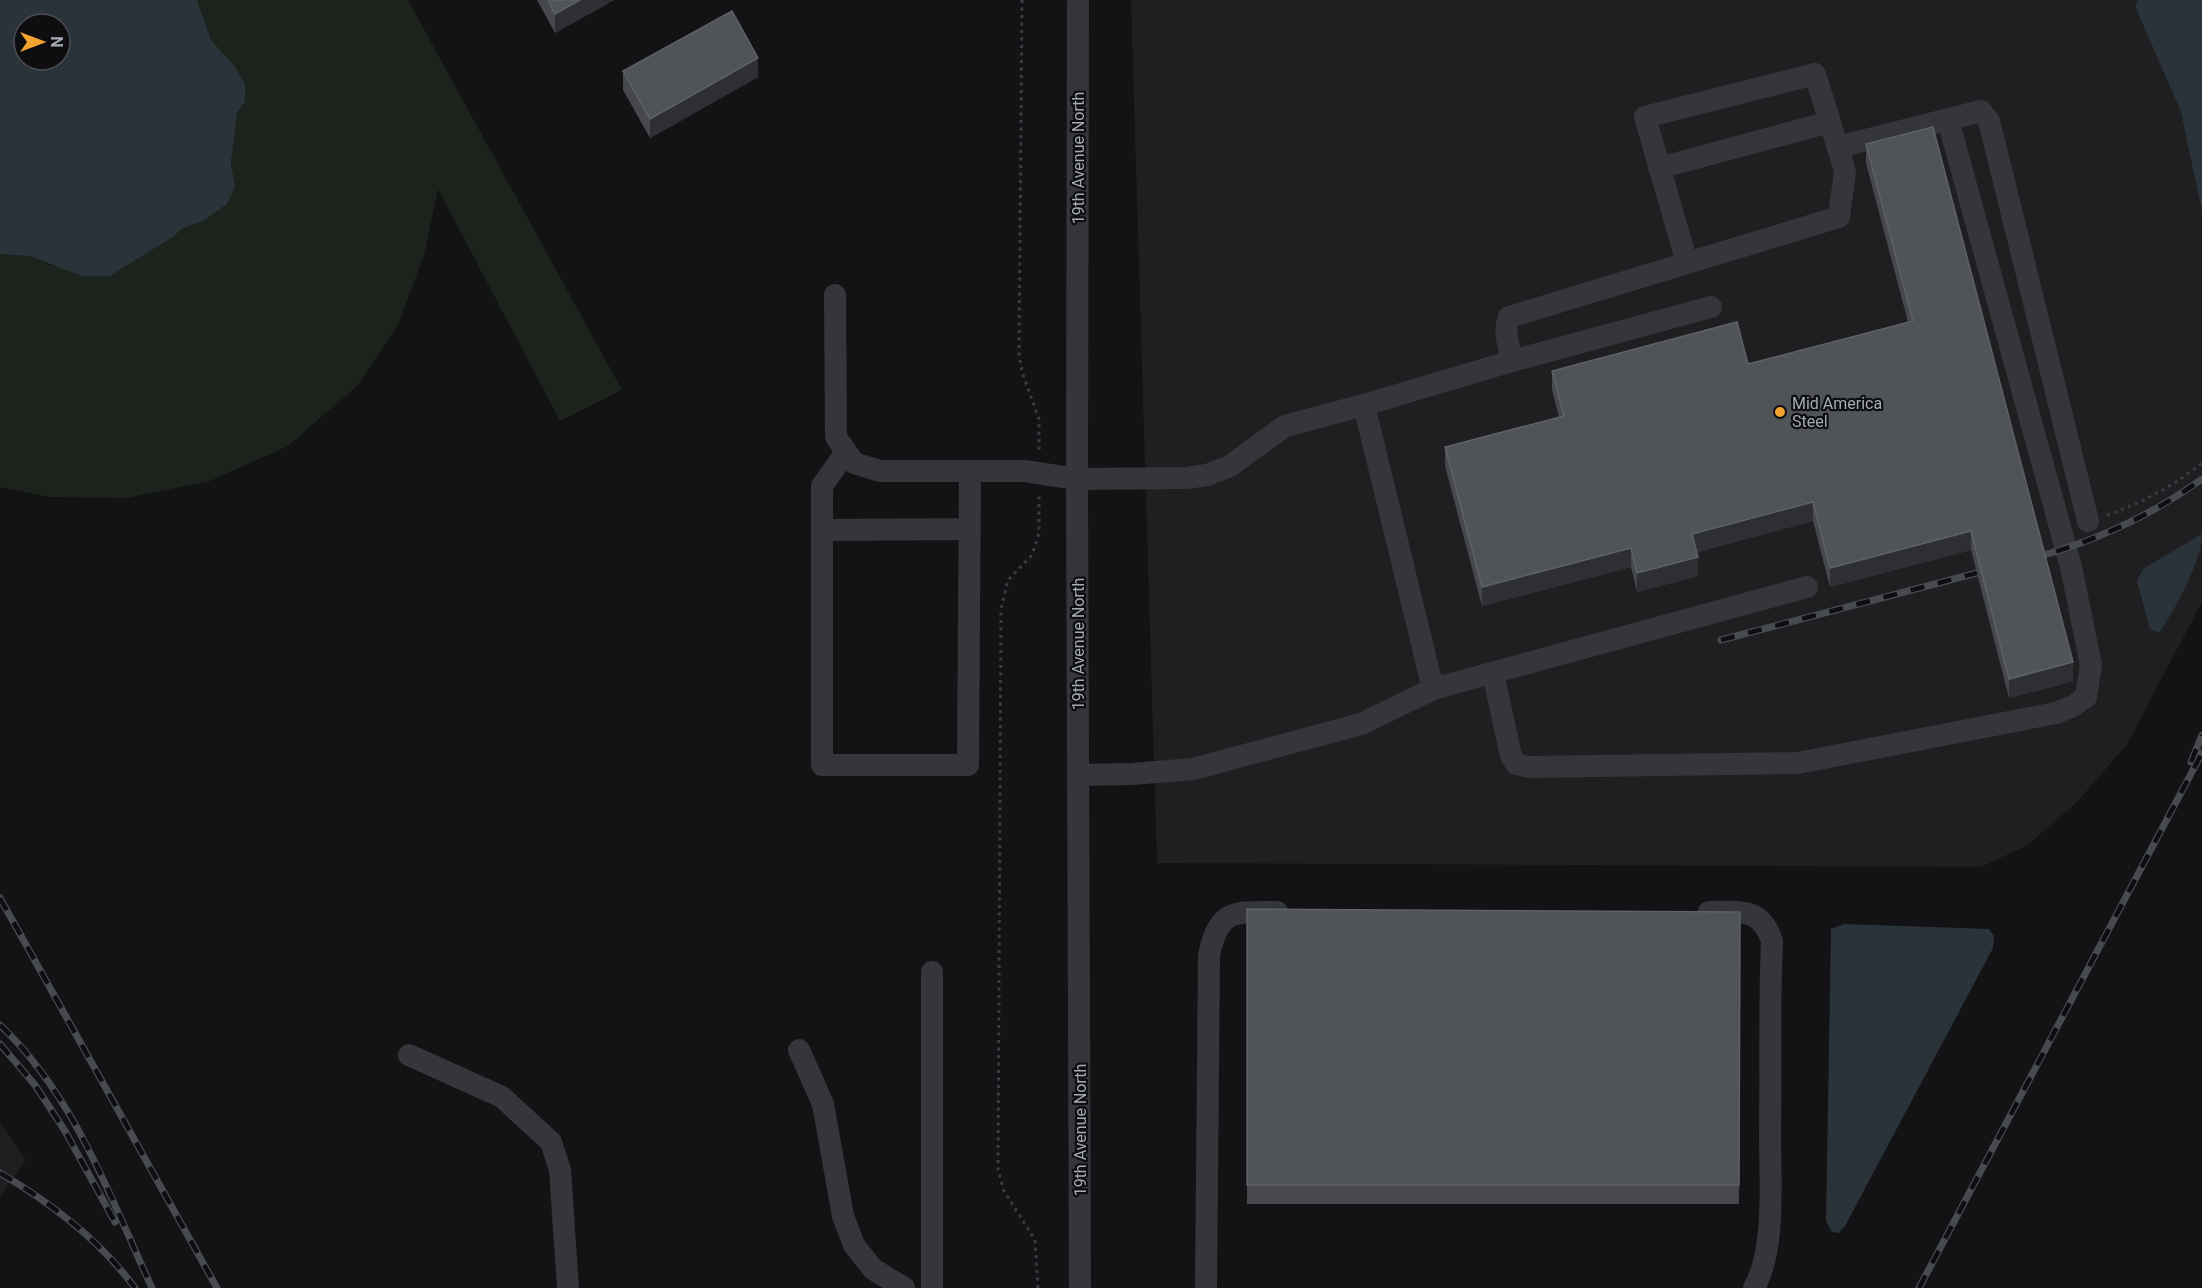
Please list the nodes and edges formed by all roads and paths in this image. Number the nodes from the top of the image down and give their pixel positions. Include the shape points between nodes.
1 (1022, 0) edge
2 (1078, 0) edge
3 (1948, 120) junction
4 (1830, 122) junction
5 (1838, 147) junction
6 (1659, 168) junction
7 (1687, 262) junction
8 (835, 295) dead end
9 (1711, 307) dead end
10 (1512, 361) junction
11 (1364, 405) junction
12 (846, 452) junction
13 (2202, 463) edge
14 (970, 471) junction
15 (1039, 473) junction
16 (1077, 479) junction
17 (2088, 521) joint
18 (970, 529) junction
19 (822, 530) junction
20 (1807, 587) dead end
21 (1493, 673) junction
22 (1433, 689) junction
23 (1079, 775) junction
24 (1297, 912) edge
25 (1689, 912) edge
26 (932, 972) dead end
27 (799, 1050) dead end
28 (409, 1055) dead end
29 (568, 1288) edge
30 (904, 1288) edge
31 (932, 1288) edge
32 (1038, 1288) edge
33 (1080, 1288) edge
34 (1206, 1288) edge
35 (1754, 1288) edge

1 - 15 path via 1019,355 1039,419
2 - 16 street, 19th Avenue North
3 - 5 street
3 - 17 street via 1981,111 1989,121
3 - 21 street via 2071,567 2091,665 2085,697 2056,713 1798,763 1529,767 1516,764 1511,756
4 - 5 street
4 - 6 street
4 - 6 street via 1815,74 1645,117
5 - 7 street via 1845,171 1839,218
6 - 7 street
7 - 10 street via 1509,317 1506,334
8 - 12 street via 836,437
9 - 10 street
10 - 11 street
11 - 16 street via 1285,426 1230,466 1207,475
11 - 22 street
12 - 14 street via 854,463 880,471
12 - 19 street via 822,486
13 - 17 path via 2184,478 2121,510
14 - 15 street
14 - 18 street
15 - 16 street
15 - 32 path via 1039,533 1032,555 1008,580 1001,609 998,1146 998,1170 1004,1191 1035,1240
16 - 23 street, 19th Avenue North
18 - 19 street
18 - 19 street via 968,765 822,765
20 - 21 street
21 - 22 street
22 - 23 street via 1361,724 1193,769
23 - 33 street, 19th Avenue North
24 - 34 street via 1237,912 1226,918 1213,935 1209,955
25 - 35 street via 1748,912 1767,928 1772,942 1770,1200 1767,1253
26 - 31 street
27 - 30 street via 823,1104 843,1216 854,1245 873,1269
28 - 29 street via 502,1097 551,1142 560,1170

